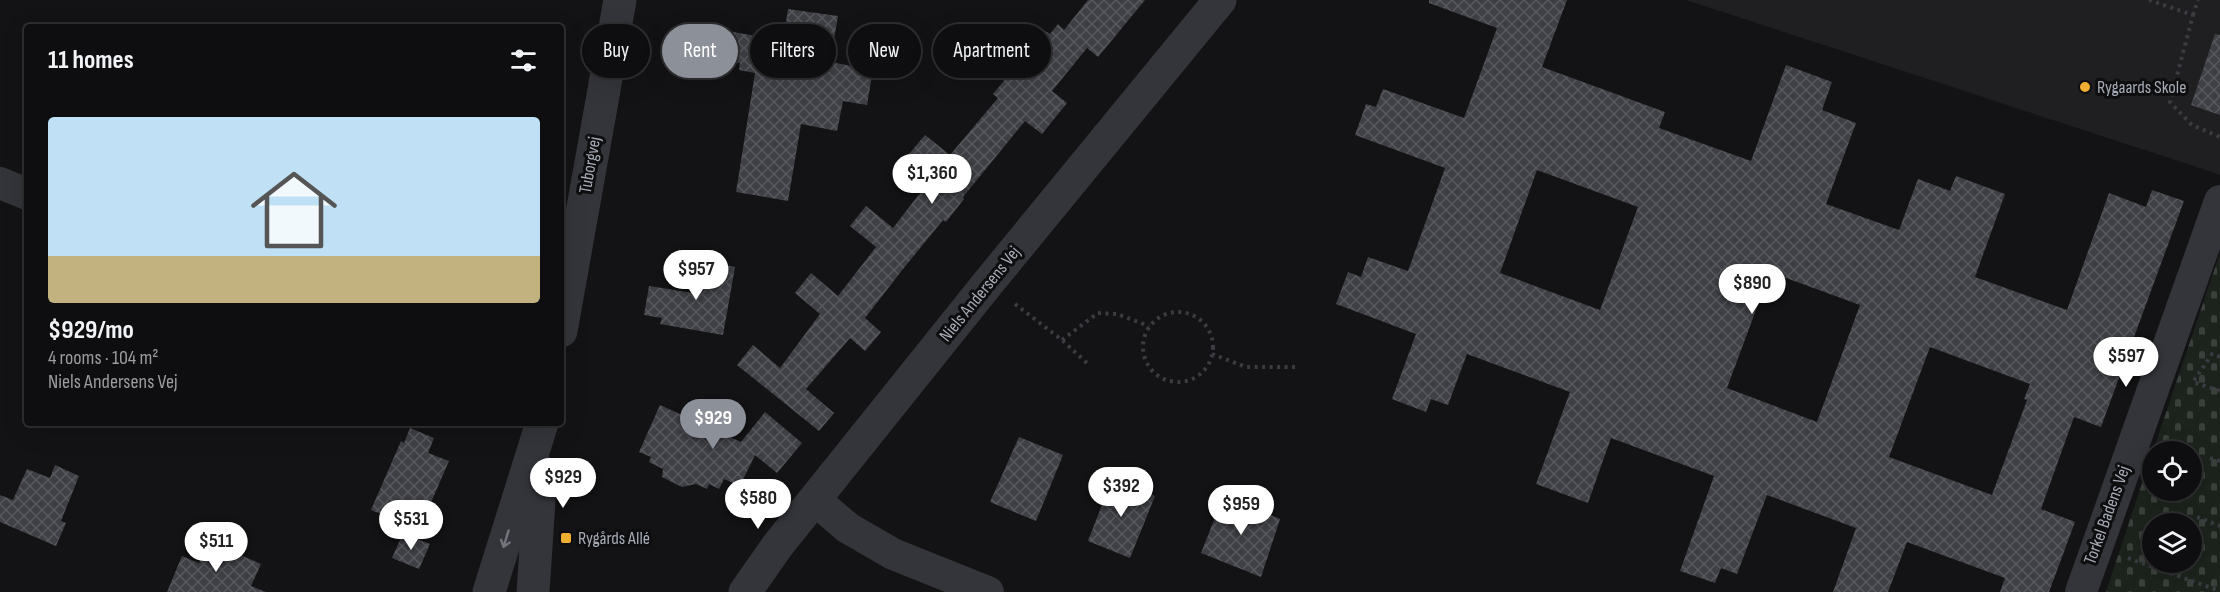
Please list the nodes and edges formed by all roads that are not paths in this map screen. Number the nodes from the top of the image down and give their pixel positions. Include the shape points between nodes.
1 (620, 0) edge
2 (1220, 0) edge
3 (0, 183) edge
4 (24, 193) edge
5 (2220, 201) edge
6 (564, 314) edge
7 (543, 426) edge
8 (544, 426) edge
9 (815, 500) junction
10 (489, 592) edge
11 (532, 592) edge
12 (745, 592) edge
13 (988, 592) edge
14 (2081, 592) edge

1 - 6 street, Tuborgvej
2 - 9 street, Niels Andersens Vej
3 - 4 street
5 - 14 street, Torkel Badens Vej
7 -> 10 street
8 - 11 street
9 - 12 street, Niels Andersens Vej
9 - 13 street via 848,528 893,554

